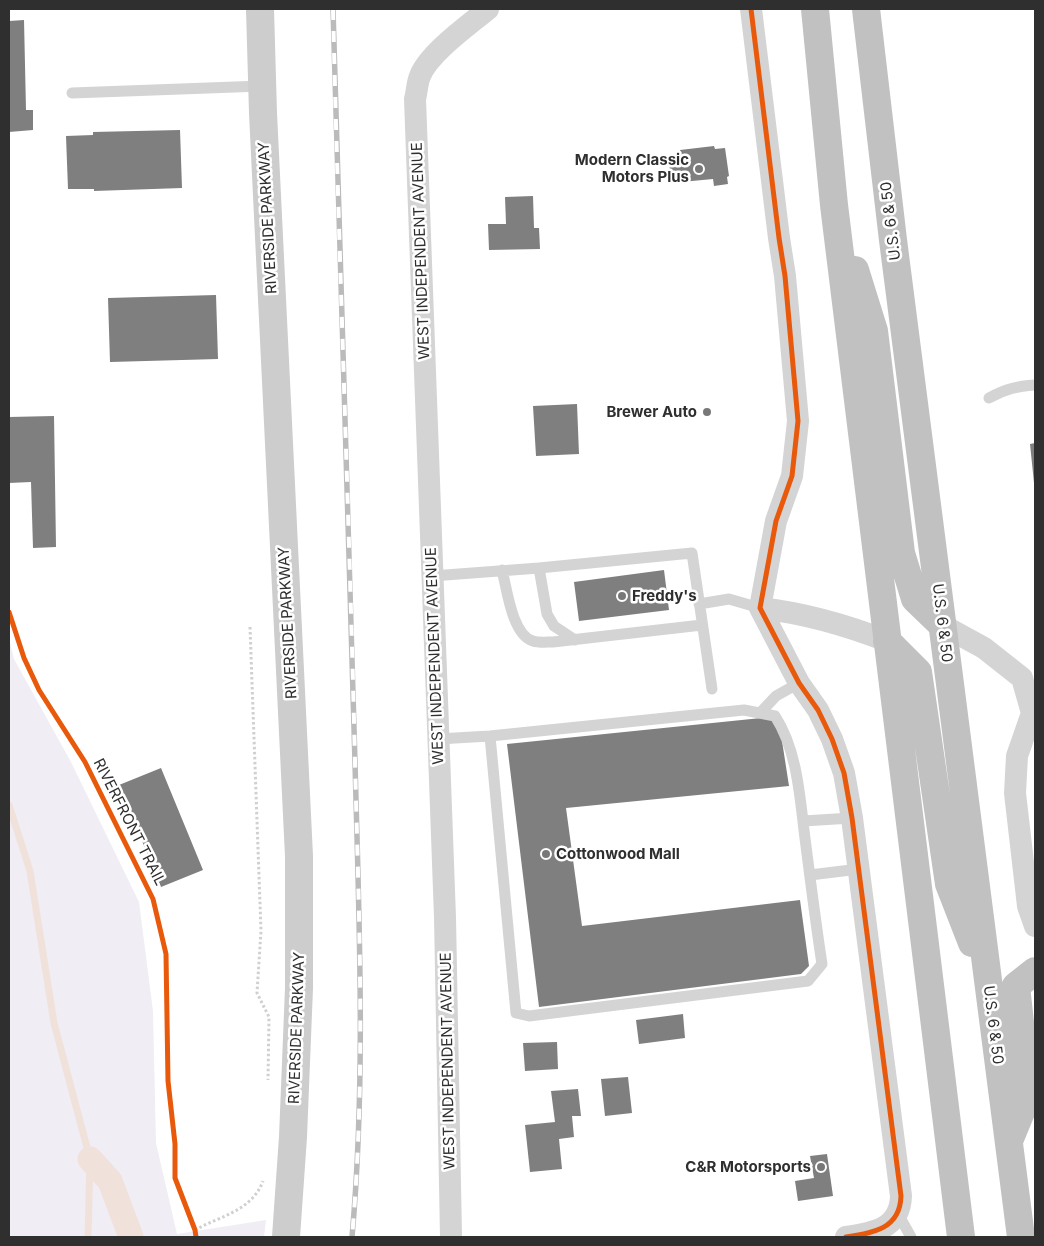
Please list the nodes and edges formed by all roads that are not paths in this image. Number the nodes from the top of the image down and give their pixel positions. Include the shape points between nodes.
1 (260, 9) edge
2 (488, 9) edge
3 (751, 9) edge
4 (815, 9) edge
5 (866, 9) edge
6 (262, 86) junction
7 (72, 93) dead end
8 (834, 206) junction
9 (1035, 385) edge
10 (989, 398) dead end
11 (539, 568) junction
12 (502, 570) junction
13 (432, 576) junction
14 (699, 604) junction
15 (760, 608) junction
16 (702, 625) junction
17 (942, 625) junction
18 (575, 640) junction
19 (887, 641) junction
20 (799, 683) junction
21 (712, 689) dead end
22 (760, 713) junction
23 (490, 736) junction
24 (438, 739) junction
25 (852, 818) junction
26 (803, 821) junction
27 (858, 869) junction
28 (810, 875) junction
29 (1035, 926) edge
30 (1035, 971) edge
31 (987, 982) junction
32 (1008, 1142) junction
33 (1012, 1175) junction
34 (898, 1214) junction
35 (1035, 1232) edge
36 (286, 1237) edge
37 (451, 1237) edge
38 (846, 1237) edge
39 (912, 1237) edge
40 (961, 1237) edge
41 (1021, 1237) edge

1 - 6 main road, RIVERSIDE PARKWAY
2 - 13 street, WEST INDEPENDENT AVENUE via 430,61 420,76 415,99
3 - 15 street via 785,276 798,421 792,476 776,521
4 - 8 highway
5 - 17 highway, U.S. 6 & 50
6 - 7 lane
6 - 36 main road, RIVERSIDE PARKWAY via 299,856 299,988
8 - 17 highway via 874,330 901,552 915,598
8 - 19 highway
9 - 10 lane via 1015,386
11 - 12 lane
11 - 14 lane via 692,553
11 - 18 lane via 546,614 554,626
12 - 13 lane
12 - 18 lane via 516,625 525,636 533,642
13 - 24 street, WEST INDEPENDENT AVENUE
14 - 15 lane via 729,599
14 - 16 lane
15 - 19 street via 848,626
15 - 20 street
16 - 18 lane
16 - 21 lane
17 - 29 street via 984,648 1022,678 1032,713 1017,756 1015,793 1028,906
17 - 31 highway, U.S. 6 & 50
19 - 31 highway via 918,672 949,884
19 - 40 highway
20 - 22 lane via 776,696
20 - 25 street via 818,710 832,739 844,773
22 - 23 lane via 744,710
22 - 26 lane via 775,716 784,729
23 - 24 lane
23 - 28 lane via 516,1013 529,1016 808,981 822,964
24 - 37 street, WEST INDEPENDENT AVENUE
25 - 26 lane
25 - 27 street
26 - 28 lane
27 - 28 lane
27 - 34 street via 901,1196
30 - 32 highway via 1016,986 1028,1095
31 - 32 highway, U.S. 6 & 50
32 - 33 highway, U.S. 6 & 50
33 - 35 highway
33 - 41 highway, U.S. 6 & 50
34 - 38 street via 870,1234
34 - 39 lane

